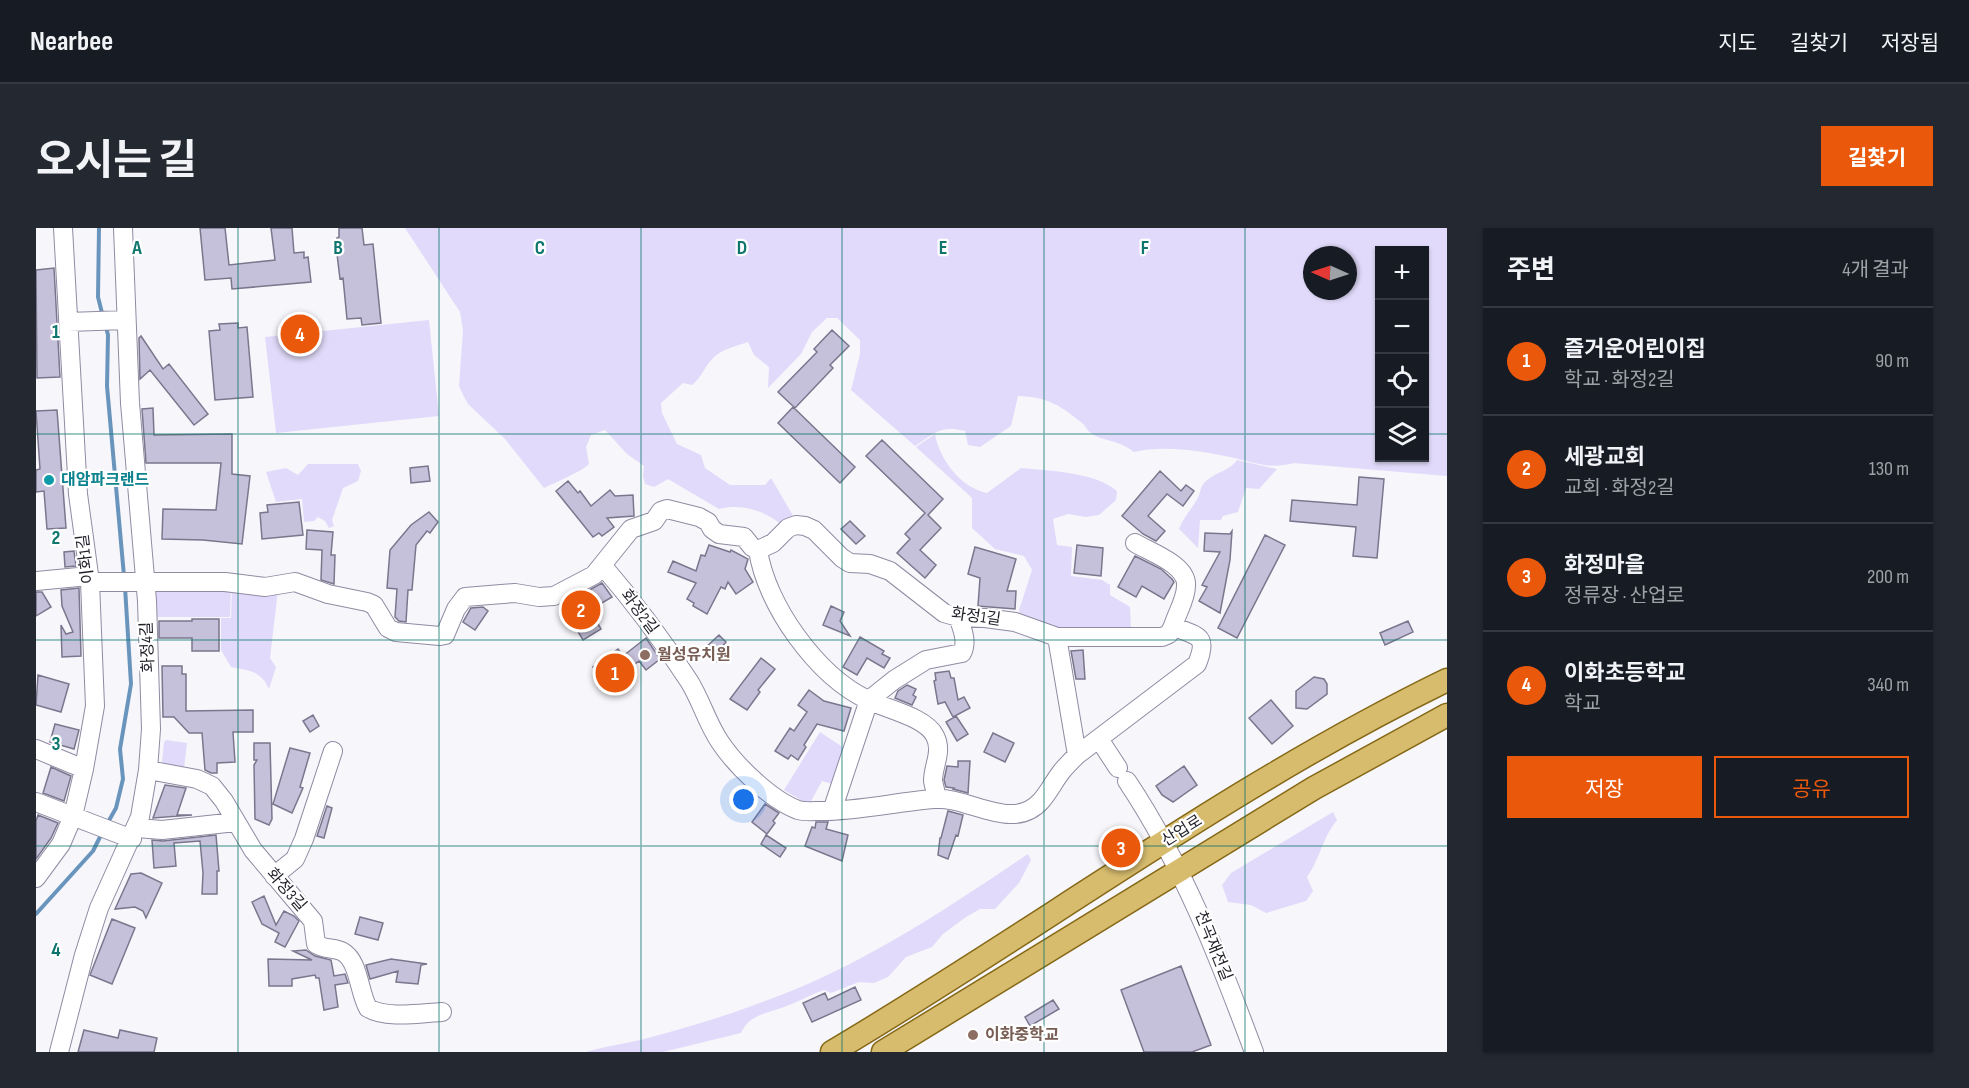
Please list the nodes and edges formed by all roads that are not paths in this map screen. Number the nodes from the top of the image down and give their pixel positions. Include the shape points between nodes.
1 (63, 228) edge
2 (123, 228) edge
3 (126, 320) junction
4 (68, 322) junction
5 (1135, 543) dead end
6 (758, 550) junction
7 (602, 566) junction
8 (91, 580) junction
9 (36, 581) edge
10 (141, 582) junction
11 (958, 617) junction
12 (1173, 626) junction
13 (1057, 637) junction
14 (1447, 680) edge
15 (869, 700) junction
16 (1447, 715) edge
17 (1099, 739) junction
18 (36, 748) edge
19 (333, 752) dead end
20 (1077, 755) junction
21 (84, 769) junction
22 (148, 770) junction
23 (937, 799) junction
24 (36, 802) edge
25 (832, 811) junction
26 (78, 818) junction
27 (236, 822) junction
28 (130, 834) junction
29 (1164, 843) junction
30 (1179, 869) junction
31 (274, 876) junction
32 (36, 878) edge
33 (442, 1012) dead end
34 (59, 1052) edge
35 (832, 1052) edge
36 (883, 1052) edge
37 (1254, 1052) edge

1 - 4 street, 이화1길
2 - 3 street, 화정4길
3 - 4 street
3 - 10 street, 화정4길
4 - 8 street, 이화1길 via 78,494
5 - 12 street via 1183,572 1186,588
6 - 7 street via 744,537 719,534 699,517 667,509 654,521 631,529
6 - 11 street, 화정1길 via 773,543 788,528 805,526 850,563 890,571 944,613
6 - 15 street via 764,577 788,623 837,680
7 - 10 street via 594,575 554,596 515,593 465,597 446,634 440,636 396,632 388,628 374,605 295,582 265,587 225,582
7 - 25 street, 화정2길 via 630,597 673,658 691,684 719,742 748,775 800,811
8 - 9 street
8 - 10 street
8 - 21 street, 이화1길 via 95,706
10 - 22 street, 화정4길 via 151,729
11 - 13 street, 화정1길 via 1015,622
11 - 15 street via 965,647 962,653 926,660
12 - 13 street, 화정1길 via 1162,637
12 - 17 street via 1202,642 1197,664
13 - 20 street
14 - 29 main road, 산업로 via 1298,760
15 - 23 street via 927,726 934,734 939,756 933,780
15 - 25 street
16 - 30 main road, 산업로
17 - 20 street
17 - 29 street, 천곡재전길
18 - 21 street
19 - 31 street via 295,859
20 - 23 street, 화정2길 via 1040,803 1024,814 1010,816 966,802
21 - 26 street, 이화1길
22 - 27 street, 화정3길 via 197,779 212,786
22 - 28 street, 화정4길 via 140,817
23 - 25 street, 화정2길
24 - 26 street
26 - 28 street
26 - 32 street, 이화1길
27 - 28 street
27 - 31 street, 화정3길
28 - 34 street, 화정4길 via 84,954
29 - 30 street, 천곡재전길
29 - 35 main road, 산업로
30 - 36 main road, 산업로
30 - 37 street, 천곡재전길
31 - 33 street, 화정3길 via 313,921 316,944 342,951 350,959 368,1008 388,1014

